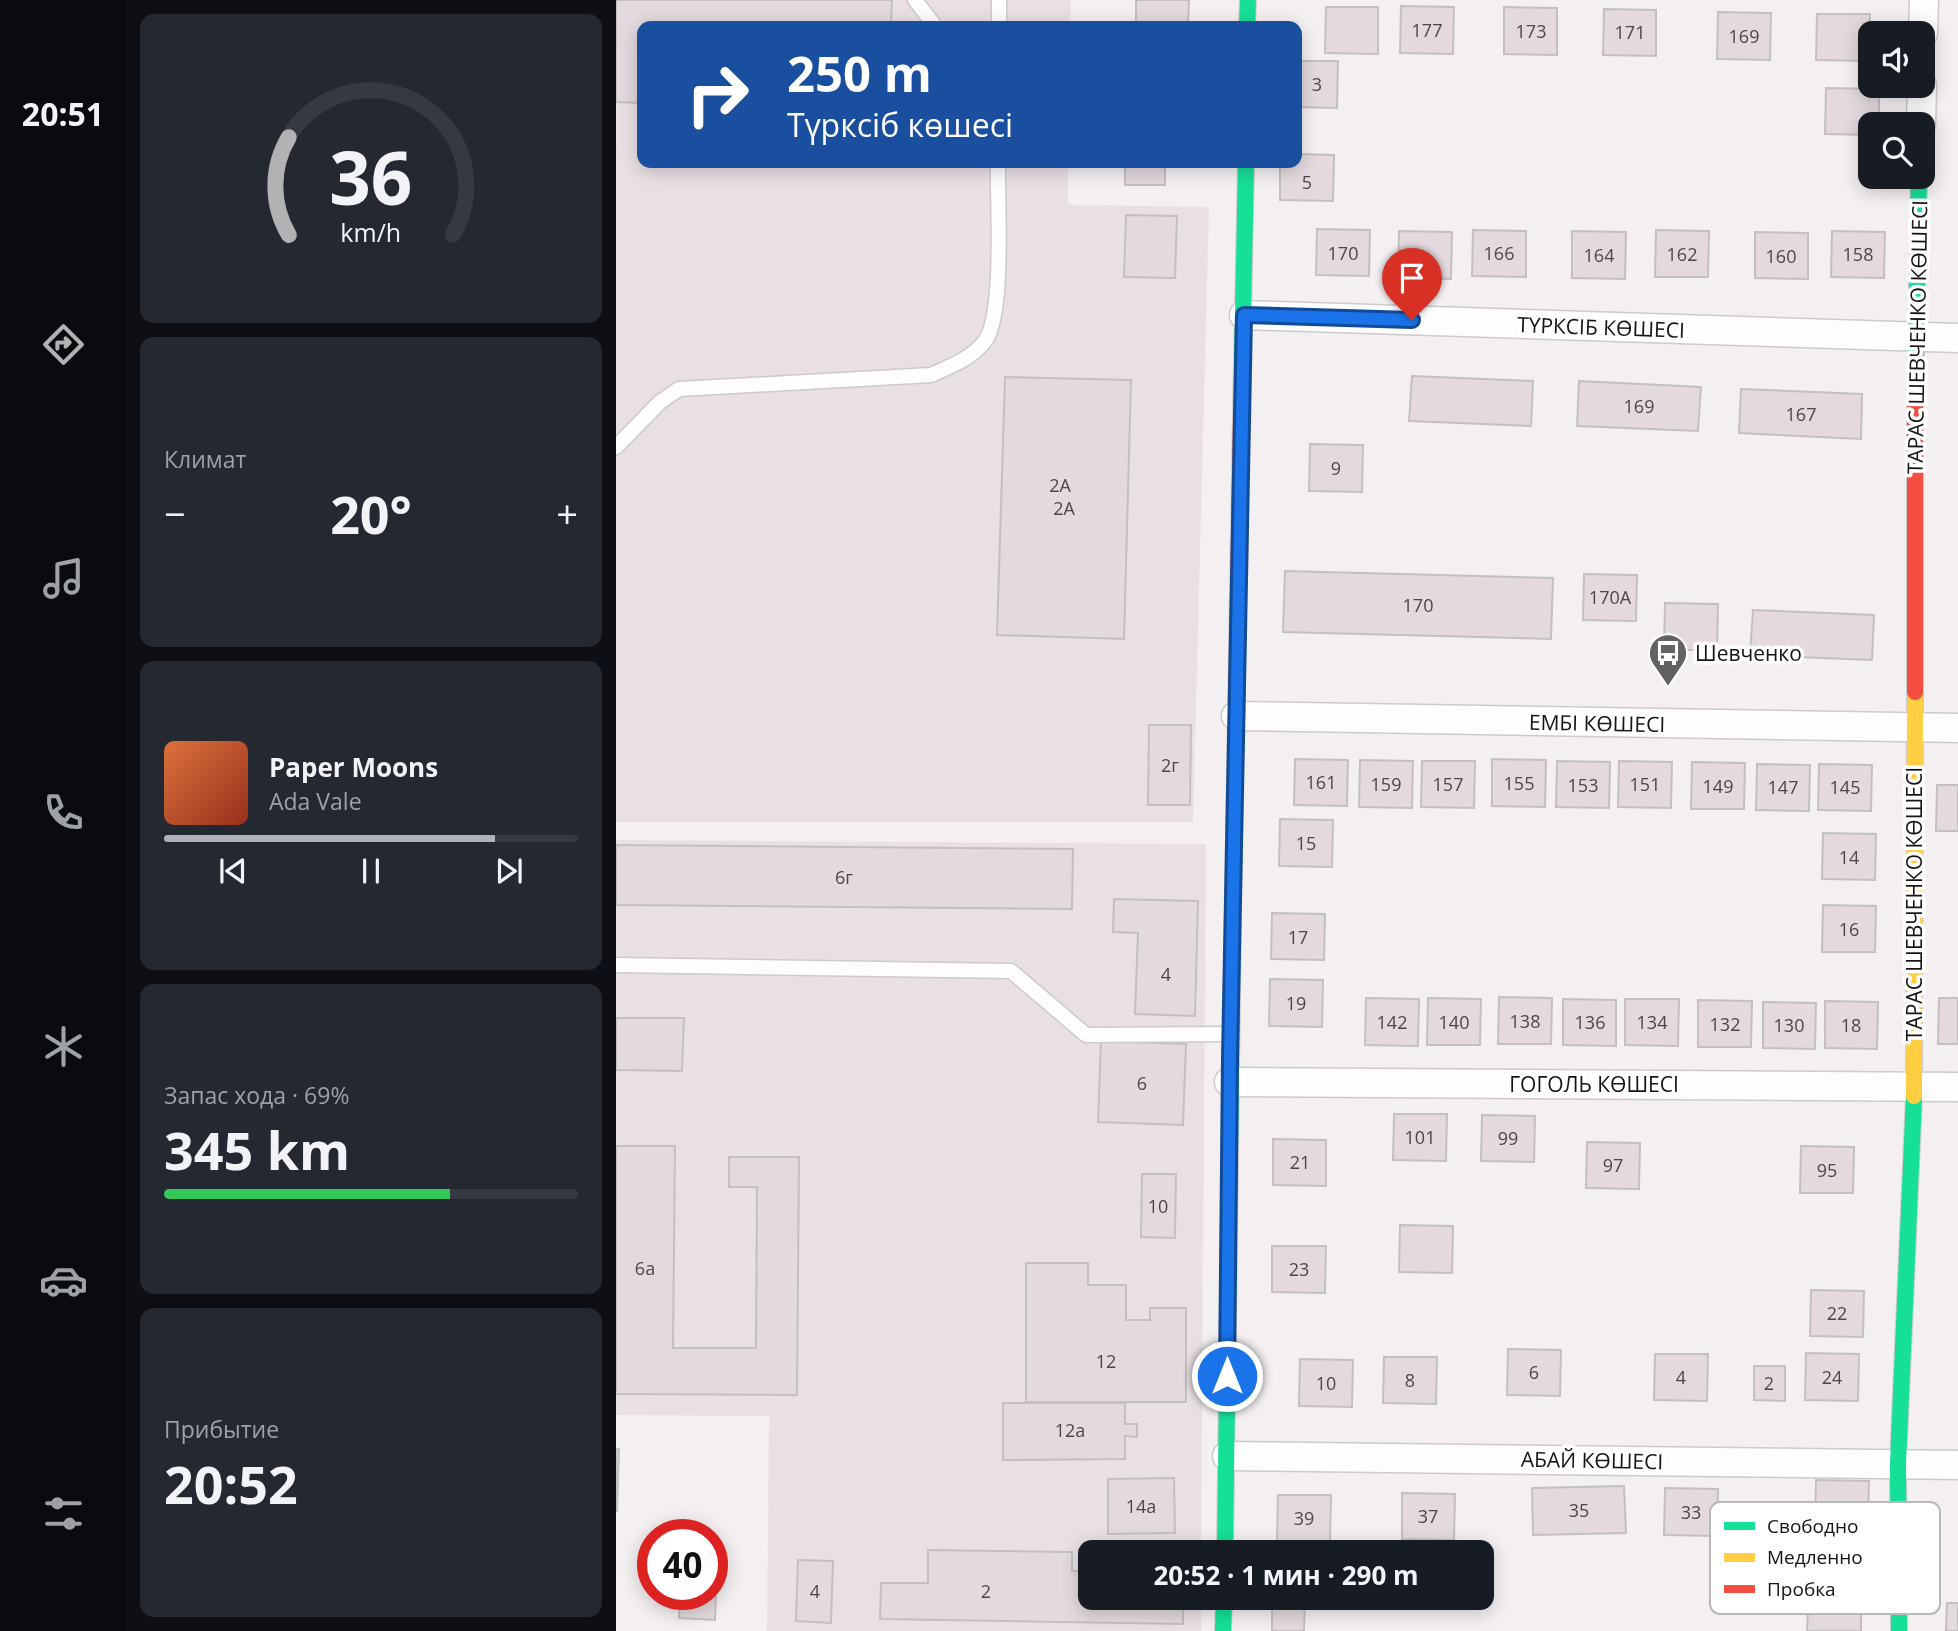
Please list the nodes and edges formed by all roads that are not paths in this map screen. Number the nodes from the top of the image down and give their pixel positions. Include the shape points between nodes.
1 (915, 0) edge
2 (999, 0) edge
3 (1248, 0) edge
4 (1924, 0) edge
5 (931, 21) edge
6 (999, 21) edge
7 (1247, 21) edge
8 (1923, 21) edge
9 (998, 168) edge
10 (1246, 168) edge
11 (1919, 189) edge
12 (1244, 315) junction
13 (1915, 337) junction
14 (1958, 338) edge
15 (616, 447) edge
16 (1236, 716) junction
17 (1915, 728) junction
18 (1958, 728) edge
19 (616, 965) edge
20 (1230, 1034) junction
21 (1229, 1082) junction
22 (1913, 1086) junction
23 (1958, 1087) edge
24 (1227, 1456) junction
25 (1898, 1463) junction
26 (1958, 1465) edge
27 (1898, 1502) edge
28 (1225, 1540) edge
29 (1224, 1610) edge
30 (1223, 1631) edge

1 - 5 lane
2 - 6 lane
3 - 7 street
4 - 8 street
9 - 15 lane via 996,310 987,338 968,358 931,375 679,389
10 - 12 street
11 - 13 street, ТАРАС ШЕВЧЕНКО КӨШЕСІ
12 - 13 street, ТҮРКСІБ КӨШЕСІ
12 - 16 street
13 - 14 street, ТҮРКСІБ КӨШЕСІ
13 - 17 street, ТАРАС ШЕВЧЕНКО КӨШЕСІ
16 - 17 street, ЕМБІ КӨШЕСІ
16 - 20 street
17 - 18 street, ЕМБІ КӨШЕСІ
17 - 22 street, ТАРАС ШЕВЧЕНКО КӨШЕСІ
19 - 20 lane via 1011,971 1086,1035
20 - 21 street
21 - 22 street, ГОГОЛЬ КӨШЕСІ
21 - 24 street
22 - 23 street, ГОГОЛЬ КӨШЕСІ
22 - 25 street, ТАРАС ШЕВЧЕНКО КӨШЕСІ
24 - 25 street, АБАЙ КӨШЕСІ
24 - 28 street
25 - 26 street, АБАЙ КӨШЕСІ
25 - 27 street, ТАРАС ШЕВЧЕНКО КӨШЕСІ
29 - 30 street

